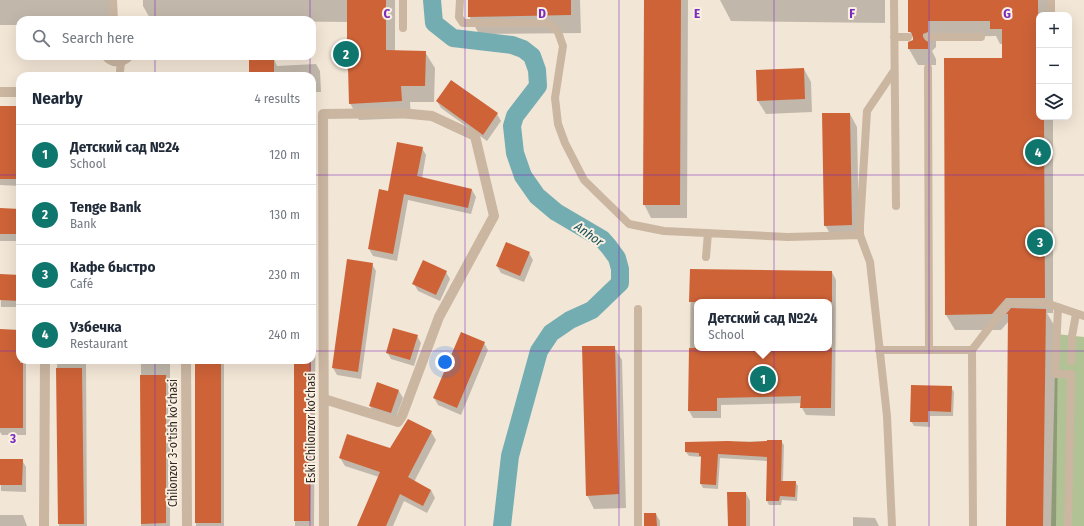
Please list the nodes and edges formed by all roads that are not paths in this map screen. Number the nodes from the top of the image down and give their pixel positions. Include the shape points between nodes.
1 (113, 0) edge
2 (403, 0) edge
3 (460, 0) edge
4 (894, 0) edge
5 (1051, 0) edge
6 (1051, 12) edge
7 (114, 16) edge
8 (403, 28) dead end
9 (894, 37) junction
10 (908, 37) dead end
11 (928, 37) dead end
12 (981, 37) dead end
13 (111, 60) edge
14 (126, 60) edge
15 (928, 68) dead end
16 (894, 72) junction
17 (0, 92) edge
18 (16, 92) edge
19 (896, 206) dead end
20 (708, 233) junction
21 (860, 236) junction
22 (706, 257) dead end
23 (1058, 307) junction
24 (638, 309) dead end
25 (1080, 315) edge
26 (879, 350) junction
27 (929, 350) junction
28 (972, 350) junction
29 (1071, 360) dead end
30 (45, 364) edge
31 (186, 364) edge
32 (324, 399) junction
33 (44, 526) edge
34 (186, 526) edge
35 (324, 526) edge
36 (638, 526) edge
37 (892, 526) edge
38 (972, 526) edge
39 (1068, 526) edge

1 - 7 lane
2 - 8 lane
3 - 20 lane via 459,17 463,23 549,23 558,32 563,46 555,98 558,124 565,143 584,180 629,224 664,231
4 - 9 lane
5 - 6 lane
9 - 10 lane
9 - 16 lane
11 - 12 lane
13 - 14 lane via 120,67
15 - 27 lane
16 - 19 lane
16 - 21 lane via 867,111
17 - 18 street
20 - 21 lane via 788,237
20 - 22 lane
21 - 26 lane via 870,262
23 - 25 lane
23 - 28 lane via 1046,303 1008,303
23 - 39 lane via 1056,374 1071,374
24 - 36 lane
25 - 29 lane via 1072,336
26 - 27 lane
26 - 37 lane via 887,416
27 - 28 lane
28 - 38 lane
30 - 33 street
31 - 34 street, Chilonzor 3-o'tish ko'chasi
32 - 32 street, Eski Chilonzor ko'chasi via 398,422 402,416 439,317 494,216 475,136 432,116 400,113 323,114
32 - 35 street, Eski Chilonzor ko'chasi

